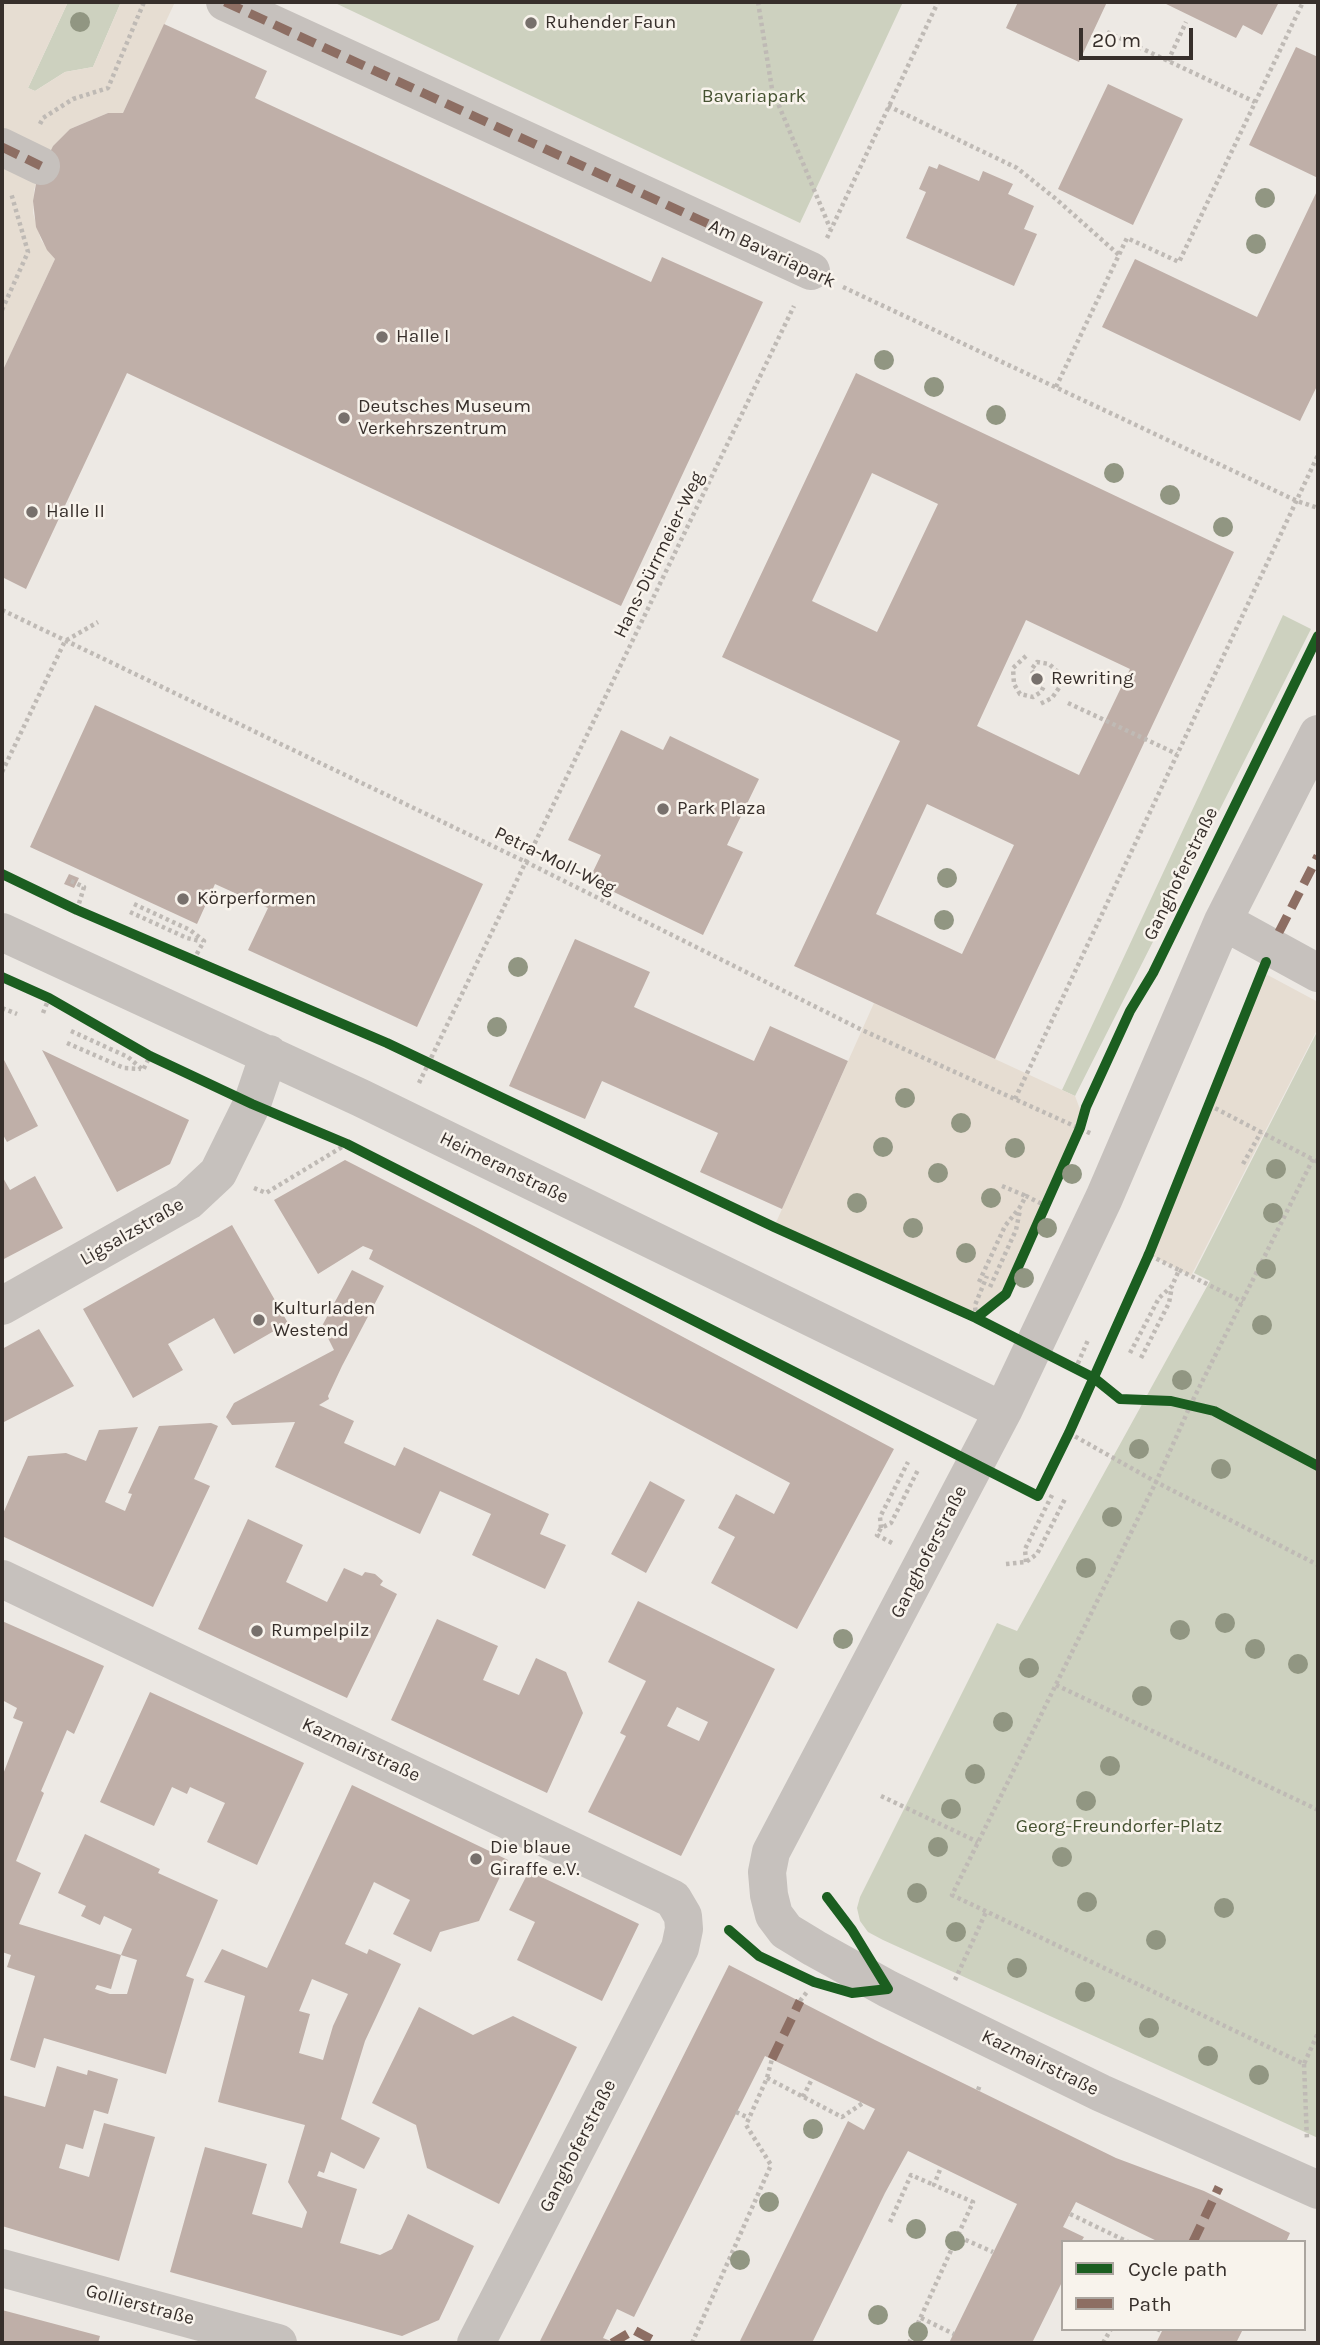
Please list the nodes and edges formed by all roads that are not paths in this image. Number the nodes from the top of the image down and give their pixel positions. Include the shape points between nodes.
1 (225, 2) edge
2 (2, 147) edge
3 (41, 166) dead end
4 (811, 271) road end
5 (1318, 734) edge
6 (1223, 921) junction
7 (2, 932) edge
8 (1318, 972) edge
9 (269, 1054) junction
10 (2, 1306) edge
11 (1003, 1411) junction
12 (2, 1579) edge
13 (774, 1915) joint
14 (680, 1948) joint
15 (1318, 2190) edge
16 (2, 2268) edge
17 (278, 2343) edge
18 (476, 2343) edge

1 - 4 street, Am Bavariapark
2 - 3 street
5 - 6 street, Ganghoferstraße
6 - 8 street
6 - 11 street, Ganghoferstraße via 1104,1198
7 - 9 street, Heimeranstraße
9 - 10 street, Ligsalzstraße via 252,1104 218,1172 188,1200
9 - 11 street, Heimeranstraße
11 - 13 street, Ganghoferstraße via 771,1852 767,1872
12 - 14 street, Kazmairstraße via 658,1890 673,1899 683,1916
13 - 15 street, Kazmairstraße via 786,1931 888,1989 1101,2093
14 - 18 street, Ganghoferstraße
16 - 17 street, Gollierstraße

